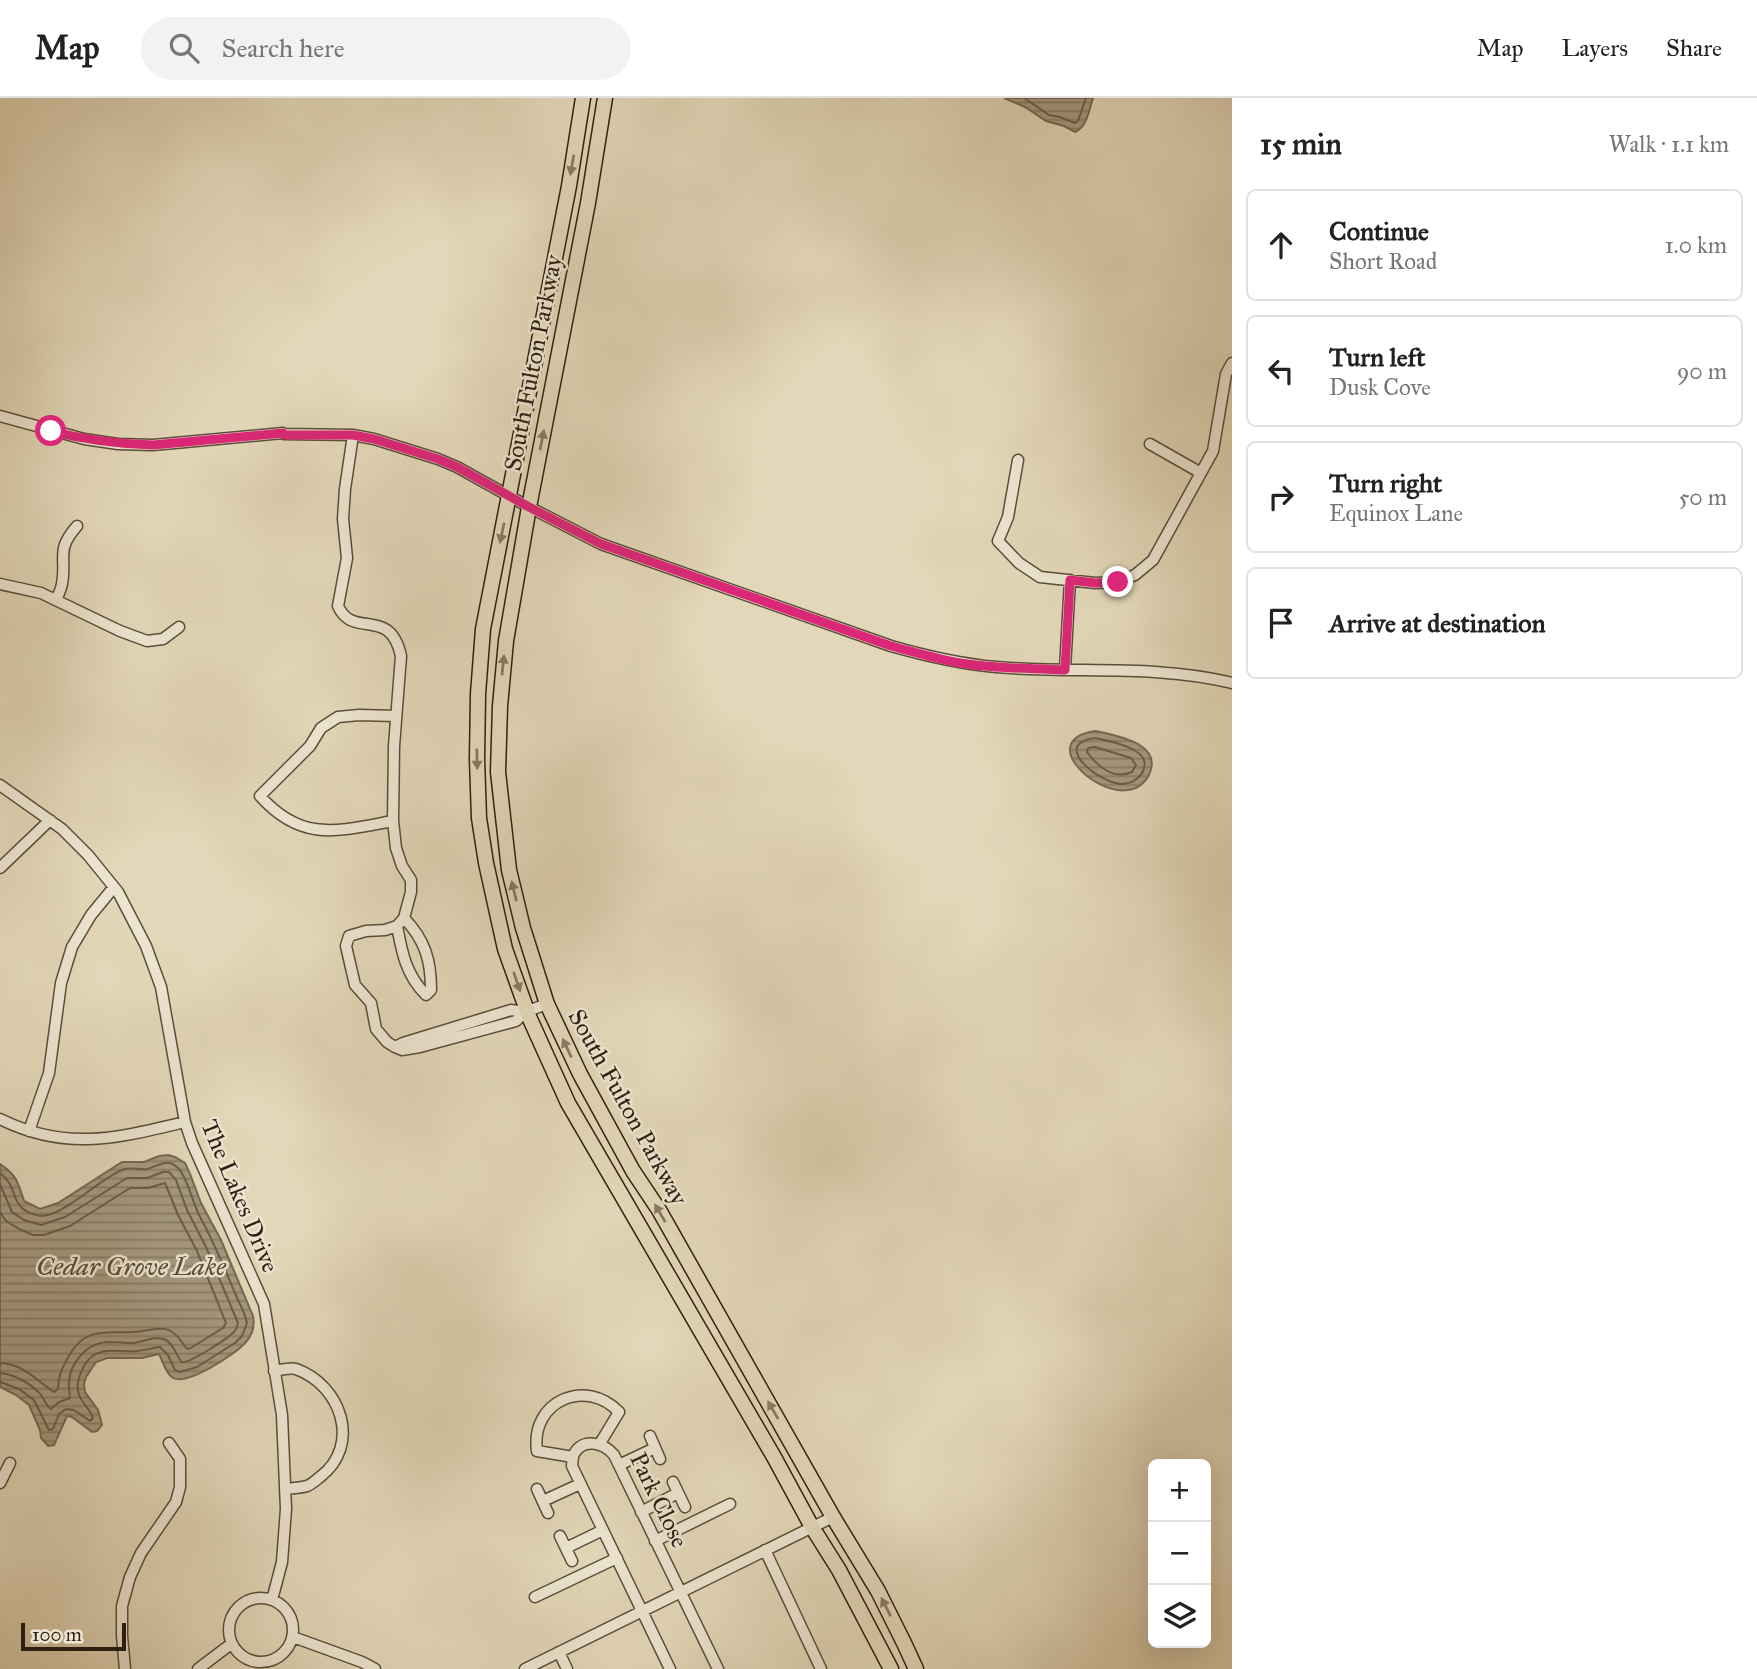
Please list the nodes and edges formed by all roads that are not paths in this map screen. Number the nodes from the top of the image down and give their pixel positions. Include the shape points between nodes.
1 (583, 98) edge
2 (605, 98) edge
3 (1232, 363) edge
4 (0, 416) edge
5 (353, 435) junction
6 (1150, 444) dead end
7 (1018, 460) dead end
8 (1201, 473) junction
9 (510, 496) junction
10 (529, 507) junction
11 (77, 526) dead end
12 (1070, 580) junction
13 (0, 583) edge
14 (56, 600) junction
15 (179, 627) dead end
16 (1065, 670) junction
17 (1232, 683) edge
18 (396, 716) junction
19 (0, 785) edge
20 (50, 820) junction
21 (393, 821) junction
22 (0, 868) edge
23 (114, 887) junction
24 (400, 922) junction
25 (547, 1004) junction
26 (526, 1012) junction
27 (466, 1029) junction
28 (419, 1043) junction
29 (0, 1119) edge
30 (185, 1122) junction
31 (29, 1131) junction
32 (274, 1371) junction
33 (650, 1436) dead end
34 (169, 1443) dead end
35 (599, 1445) junction
36 (655, 1448) junction
37 (573, 1457) junction
38 (660, 1459) dead end
39 (10, 1463) dead end
40 (619, 1465) junction
41 (673, 1482) dead end
42 (0, 1483) edge
43 (580, 1484) junction
44 (285, 1489) junction
45 (537, 1489) dead end
46 (678, 1493) junction
47 (543, 1501) junction
48 (730, 1504) dead end
49 (685, 1507) dead end
50 (641, 1512) junction
51 (548, 1513) dead end
52 (833, 1517) junction
53 (812, 1527) junction
54 (603, 1530) junction
55 (560, 1536) dead end
56 (655, 1541) junction
57 (566, 1548) junction
58 (765, 1550) junction
59 (617, 1558) junction
60 (572, 1561) dead end
61 (680, 1592) junction
62 (535, 1597) dead end
63 (272, 1600) junction
64 (642, 1611) junction
65 (293, 1637) junction
66 (231, 1644) junction
67 (559, 1652) junction
68 (125, 1669) edge
69 (198, 1669) edge
70 (375, 1669) edge
71 (525, 1669) edge
72 (568, 1669) edge
73 (670, 1669) edge
74 (718, 1669) edge
75 (821, 1669) edge
76 (891, 1669) edge
77 (916, 1669) edge

1 -> 9 highway, South Fulton Parkway
10 -> 2 highway, South Fulton Parkway
3 - 8 street via 1226,374 1213,451
4 - 5 street via 118,444 283,433
5 - 9 street via 438,459
5 - 18 street via 343,519 348,558 338,606 355,623 388,630 398,645
6 - 8 street
7 - 12 street via 1008,517 998,541 1040,577
8 - 12 street via 1153,560 1135,575 1118,582
9 - 10 street
9 -> 26 highway, South Fulton Parkway via 483,629 477,759 486,863 505,949
10 - 16 street via 601,544 891,646 961,663
25 -> 10 highway, South Fulton Parkway via 509,870 498,772 502,675
11 - 14 street via 63,551 62,584
12 - 16 street
13 - 14 street
14 - 15 street via 147,641 163,639
16 - 17 street via 1181,674
18 - 21 street
18 - 21 street via 359,715 329,723 260,796 287,820 309,828 335,830
19 - 20 street, The Lakes Drive
20 - 22 street
20 - 23 street, The Lakes Drive
21 - 24 street via 399,857 411,880
23 - 30 street, The Lakes Drive via 146,946 161,987
23 - 31 street via 72,947 61,983 49,1073
24 - 24 street via 403,957 415,984 426,995 431,990 431,969 424,944 414,929
24 - 28 street via 385,930 349,936 346,946 355,985 371,1003 376,1029 402,1050
25 - 26 street
52 -> 25 highway, South Fulton Parkway via 659,1210 632,1171
26 - 27 street via 516,1021
26 - 53 highway, South Fulton Parkway via 568,1103
27 - 28 street
27 - 28 street via 427,1029 421,1031
29 - 31 street
30 - 31 street via 100,1139 66,1140
30 - 32 street, The Lakes Drive via 264,1304
32 - 44 street, The Lakes Drive via 282,1415
32 - 44 street via 294,1368 322,1383 338,1405 344,1428 340,1452 328,1471 308,1486
33 - 36 street
34 - 68 street via 180,1460 180,1487 176,1502 130,1577 122,1606
35 - 37 street, Park Close via 582,1446
35 - 37 street via 619,1412 597,1397 565,1398 549,1407 540,1424 537,1451
35 - 40 street, Park Close via 607,1447
36 - 38 street
36 - 40 street
37 - 43 street
39 - 42 street
40 - 50 street, Park Close
41 - 46 street
43 - 47 street
43 - 54 street
44 - 63 street, The Lakes Drive via 282,1562
45 - 47 street
46 - 49 street
46 - 50 street
47 - 51 street
48 - 56 street
50 - 56 street, Park Close
52 - 53 street
77 -> 52 highway, South Fulton Parkway
53 - 58 street
53 - 76 highway, South Fulton Parkway
54 - 57 street
54 - 59 street
55 - 57 street
56 - 61 street, Park Close
57 - 60 street
58 - 61 street
58 - 75 street
59 - 62 street
59 - 64 street
61 - 64 street
61 - 74 street, Park Close
63 - 65 street via 289,1614
63 - 66 street via 261,1598 241,1605 230,1622
64 - 67 street
64 - 73 street
65 - 66 street via 284,1654 265,1663 245,1659
65 - 70 street
66 - 69 street
67 - 71 street
67 - 72 street

